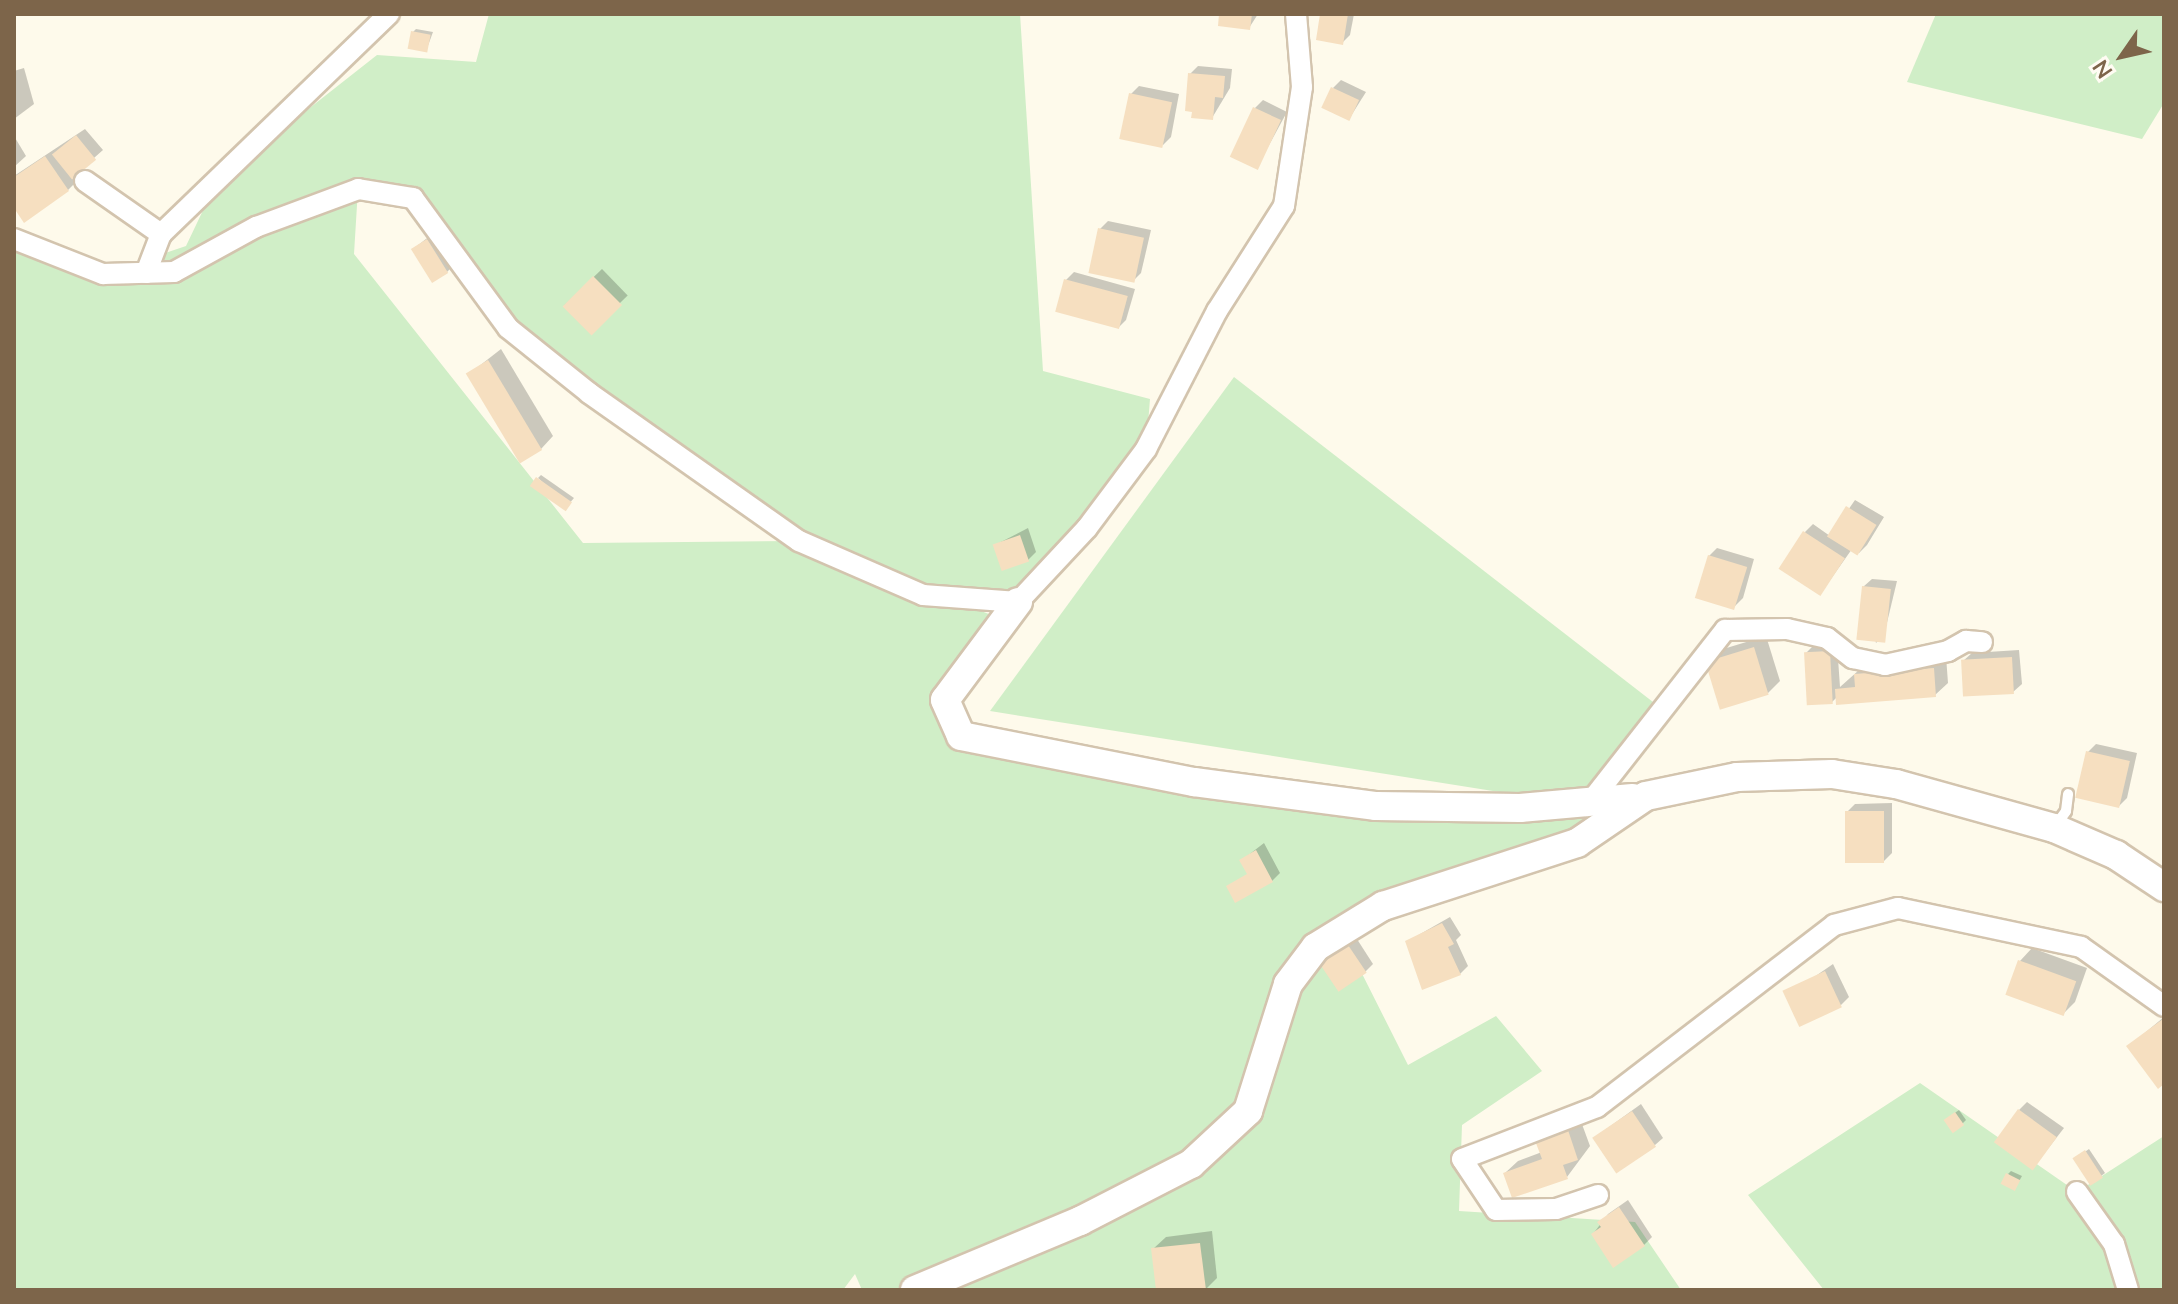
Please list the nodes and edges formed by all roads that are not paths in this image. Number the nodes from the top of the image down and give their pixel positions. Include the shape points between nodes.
1 (389, 14) edge
2 (1296, 14) edge
3 (85, 181) dead end
4 (161, 234) junction
5 (14, 239) edge
6 (146, 273) junction
7 (1018, 602) junction
8 (1982, 642) dead end
9 (2068, 794) dead end
10 (1646, 796) junction
11 (1587, 806) junction
12 (2054, 828) junction
13 (2164, 887) edge
14 (2164, 1006) edge
15 (2077, 1192) dead end
16 (1598, 1195) dead end
17 (915, 1290) edge
18 (2128, 1290) edge

1 - 4 street
2 - 7 street via 1302,87 1284,206 1217,311 1146,449 1087,528
3 - 4 street
4 - 6 street
5 - 6 street via 103,274
6 - 7 street via 174,272 256,227 358,189 413,198 508,328 589,393 799,541 923,595
7 - 11 street via 945,700 961,736 1194,782 1376,806
8 - 11 street via 1966,641 1948,651 1885,665 1853,658 1827,638 1787,629 1725,630
9 - 12 lane via 2066,811
10 - 11 street
10 - 12 street via 1737,777 1832,774 1896,784
10 - 17 street via 1577,843 1383,906 1316,947 1288,984 1248,1111 1191,1164 1080,1221
12 - 13 street via 2116,855
14 - 16 street via 2081,947 1898,908 1834,925 1597,1107 1462,1159 1496,1210 1556,1209
15 - 18 street via 2114,1244

